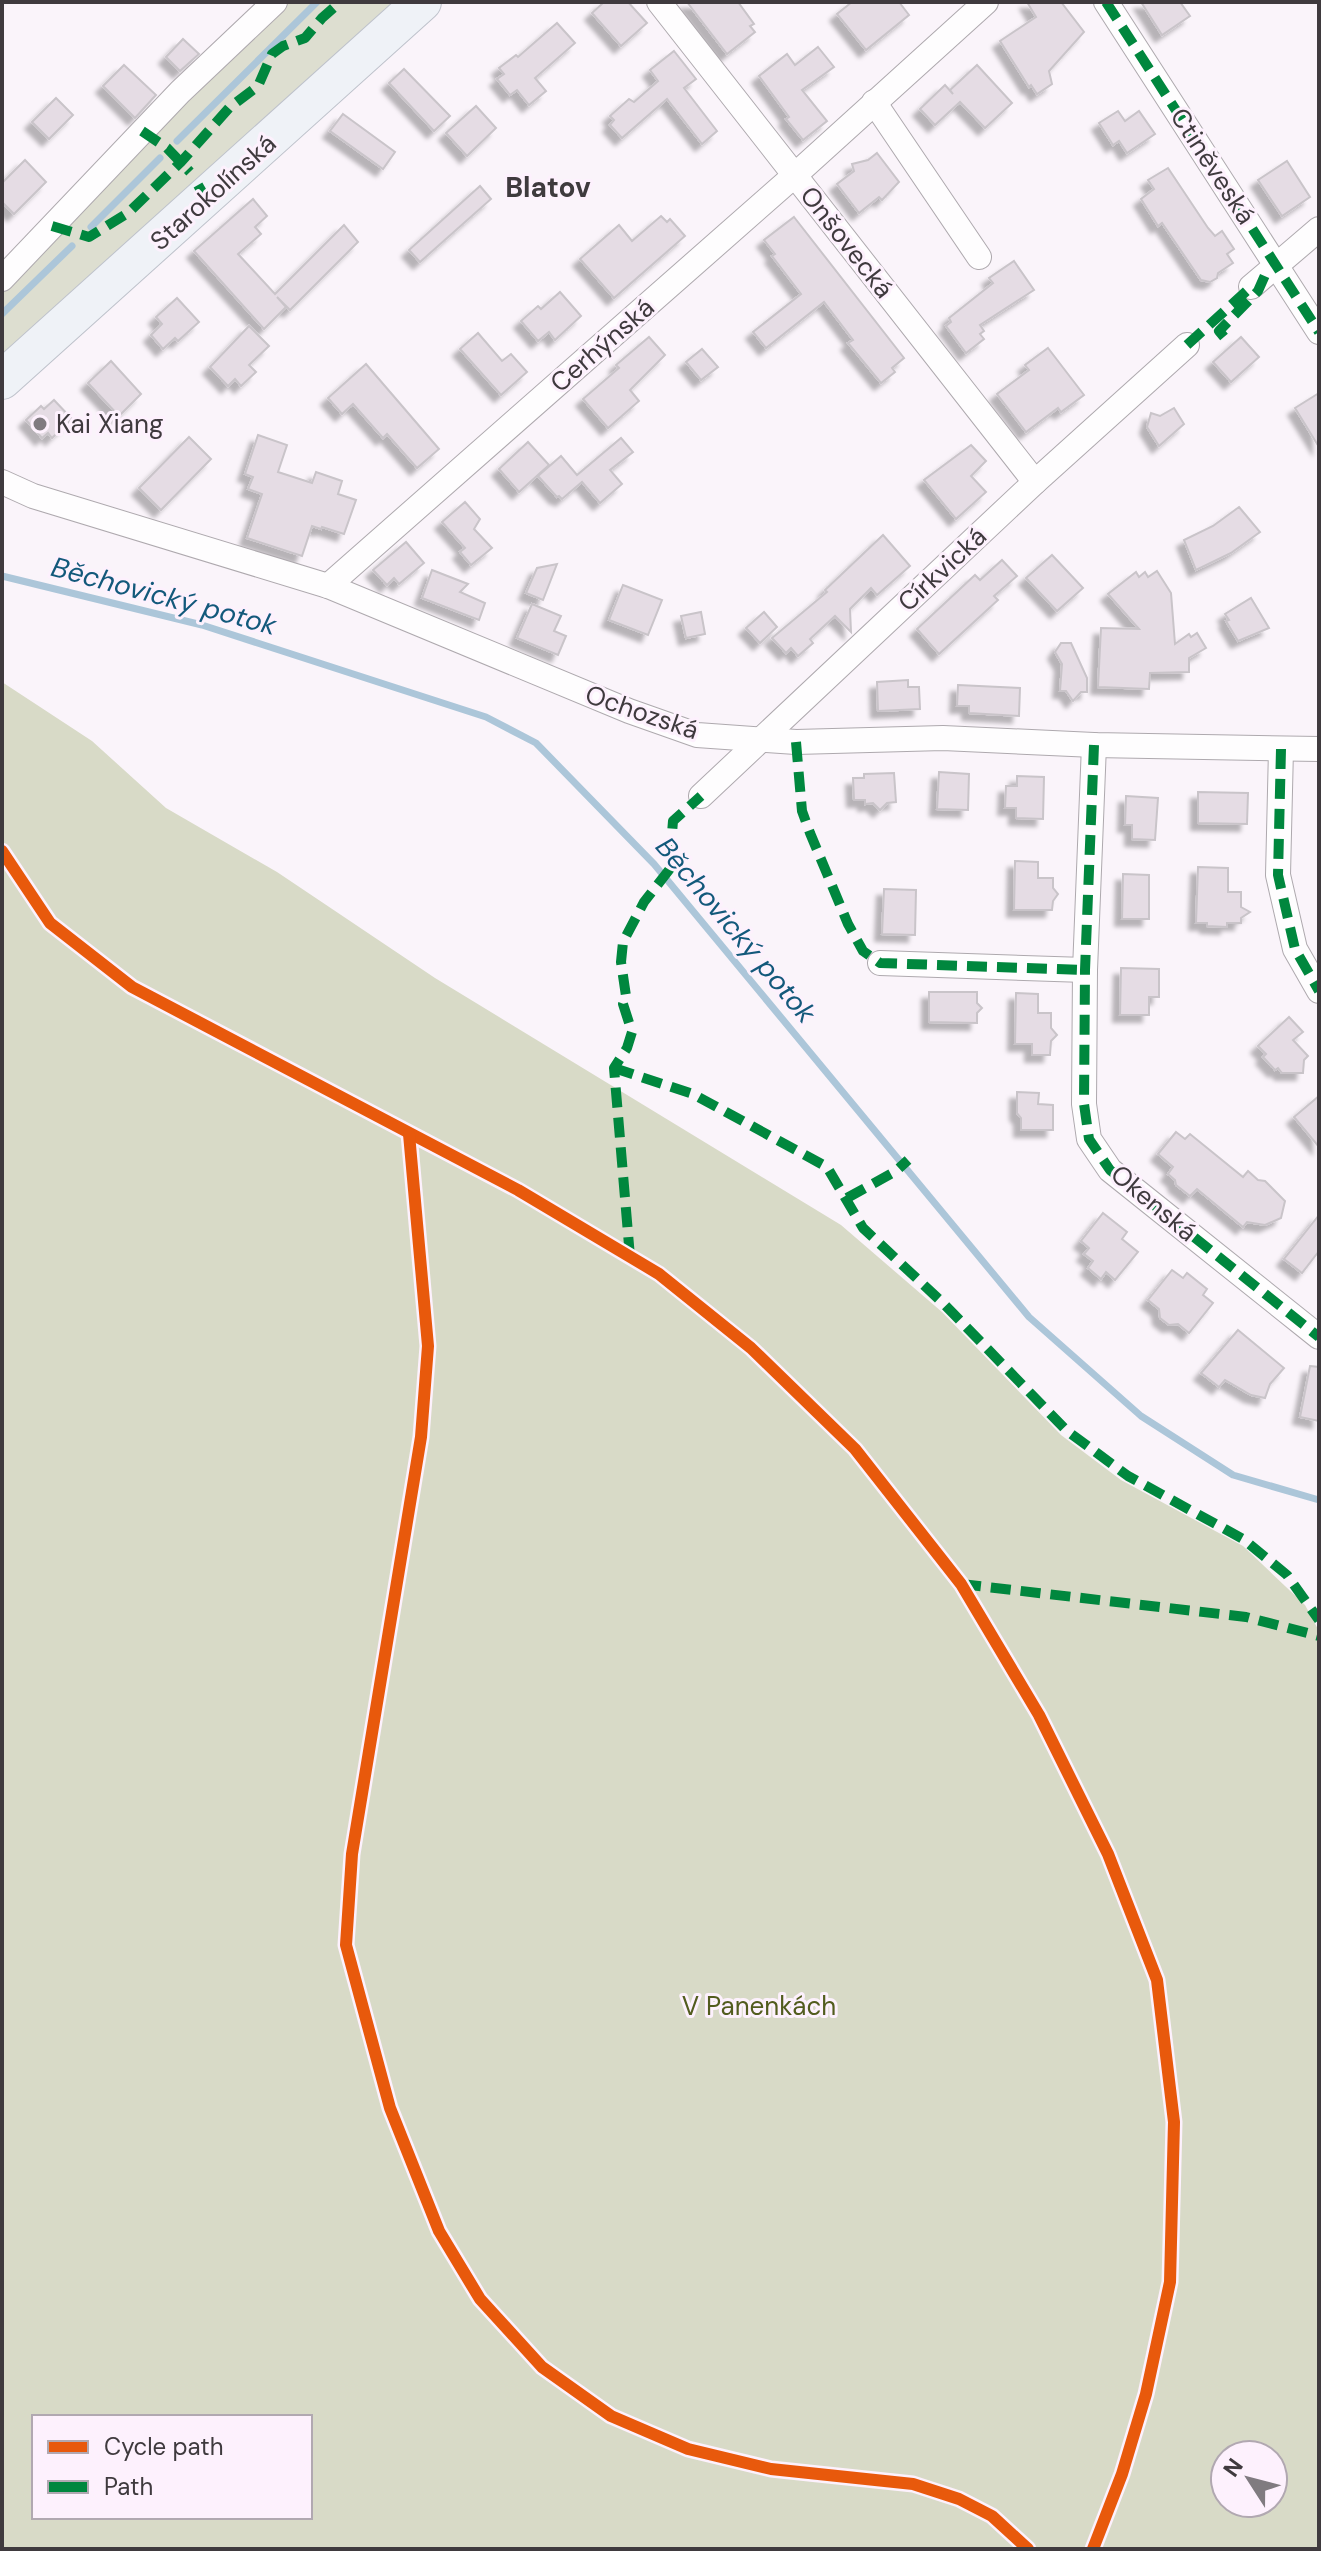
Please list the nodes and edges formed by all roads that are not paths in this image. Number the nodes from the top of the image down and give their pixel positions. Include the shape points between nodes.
1 (275, 2) edge
2 (422, 2) edge
3 (659, 2) edge
4 (1106, 2) edge
5 (978, 10) edge
6 (874, 102) junction
7 (795, 175) junction
8 (1319, 229) edge
9 (979, 257) dead end
10 (1277, 263) junction
11 (2, 279) edge
12 (1251, 287) dead end
13 (1319, 332) edge
14 (1187, 345) dead end
15 (2, 380) edge
16 (2, 482) edge
17 (1035, 482) junction
18 (328, 586) junction
19 (761, 740) junction
20 (1094, 745) junction
21 (1281, 749) junction
22 (1319, 749) edge
23 (701, 796) dead end
24 (880, 963) dead end
25 (1085, 970) junction
26 (1319, 991) edge
27 (1319, 1337) edge

1 - 11 street via 180,92
2 - 15 main road, Starokolínská
3 - 7 street, Onšovecká
4 - 10 street, Ctiněveská
5 - 6 street, Cerhýnská
6 - 7 street, Cerhýnská
6 - 9 street
7 - 17 street, Onšovecká
7 - 18 street, Cerhýnská
8 - 10 street
10 - 12 street
10 - 13 street, Ctiněveská
14 - 17 street, Církvická
16 - 18 street, Ochozská
17 - 19 street, Církvická
18 - 19 street, Ochozská via 629,711 697,735
19 - 20 street, Ochozská via 943,738
19 - 23 street, Církvická
20 - 21 street, Ochozská
20 - 25 street, Okenská
21 - 22 street, Ochozská
21 - 26 street via 1278,875 1295,949
24 - 25 street
25 - 27 street, Okenská via 1084,1104 1089,1139 1110,1170

